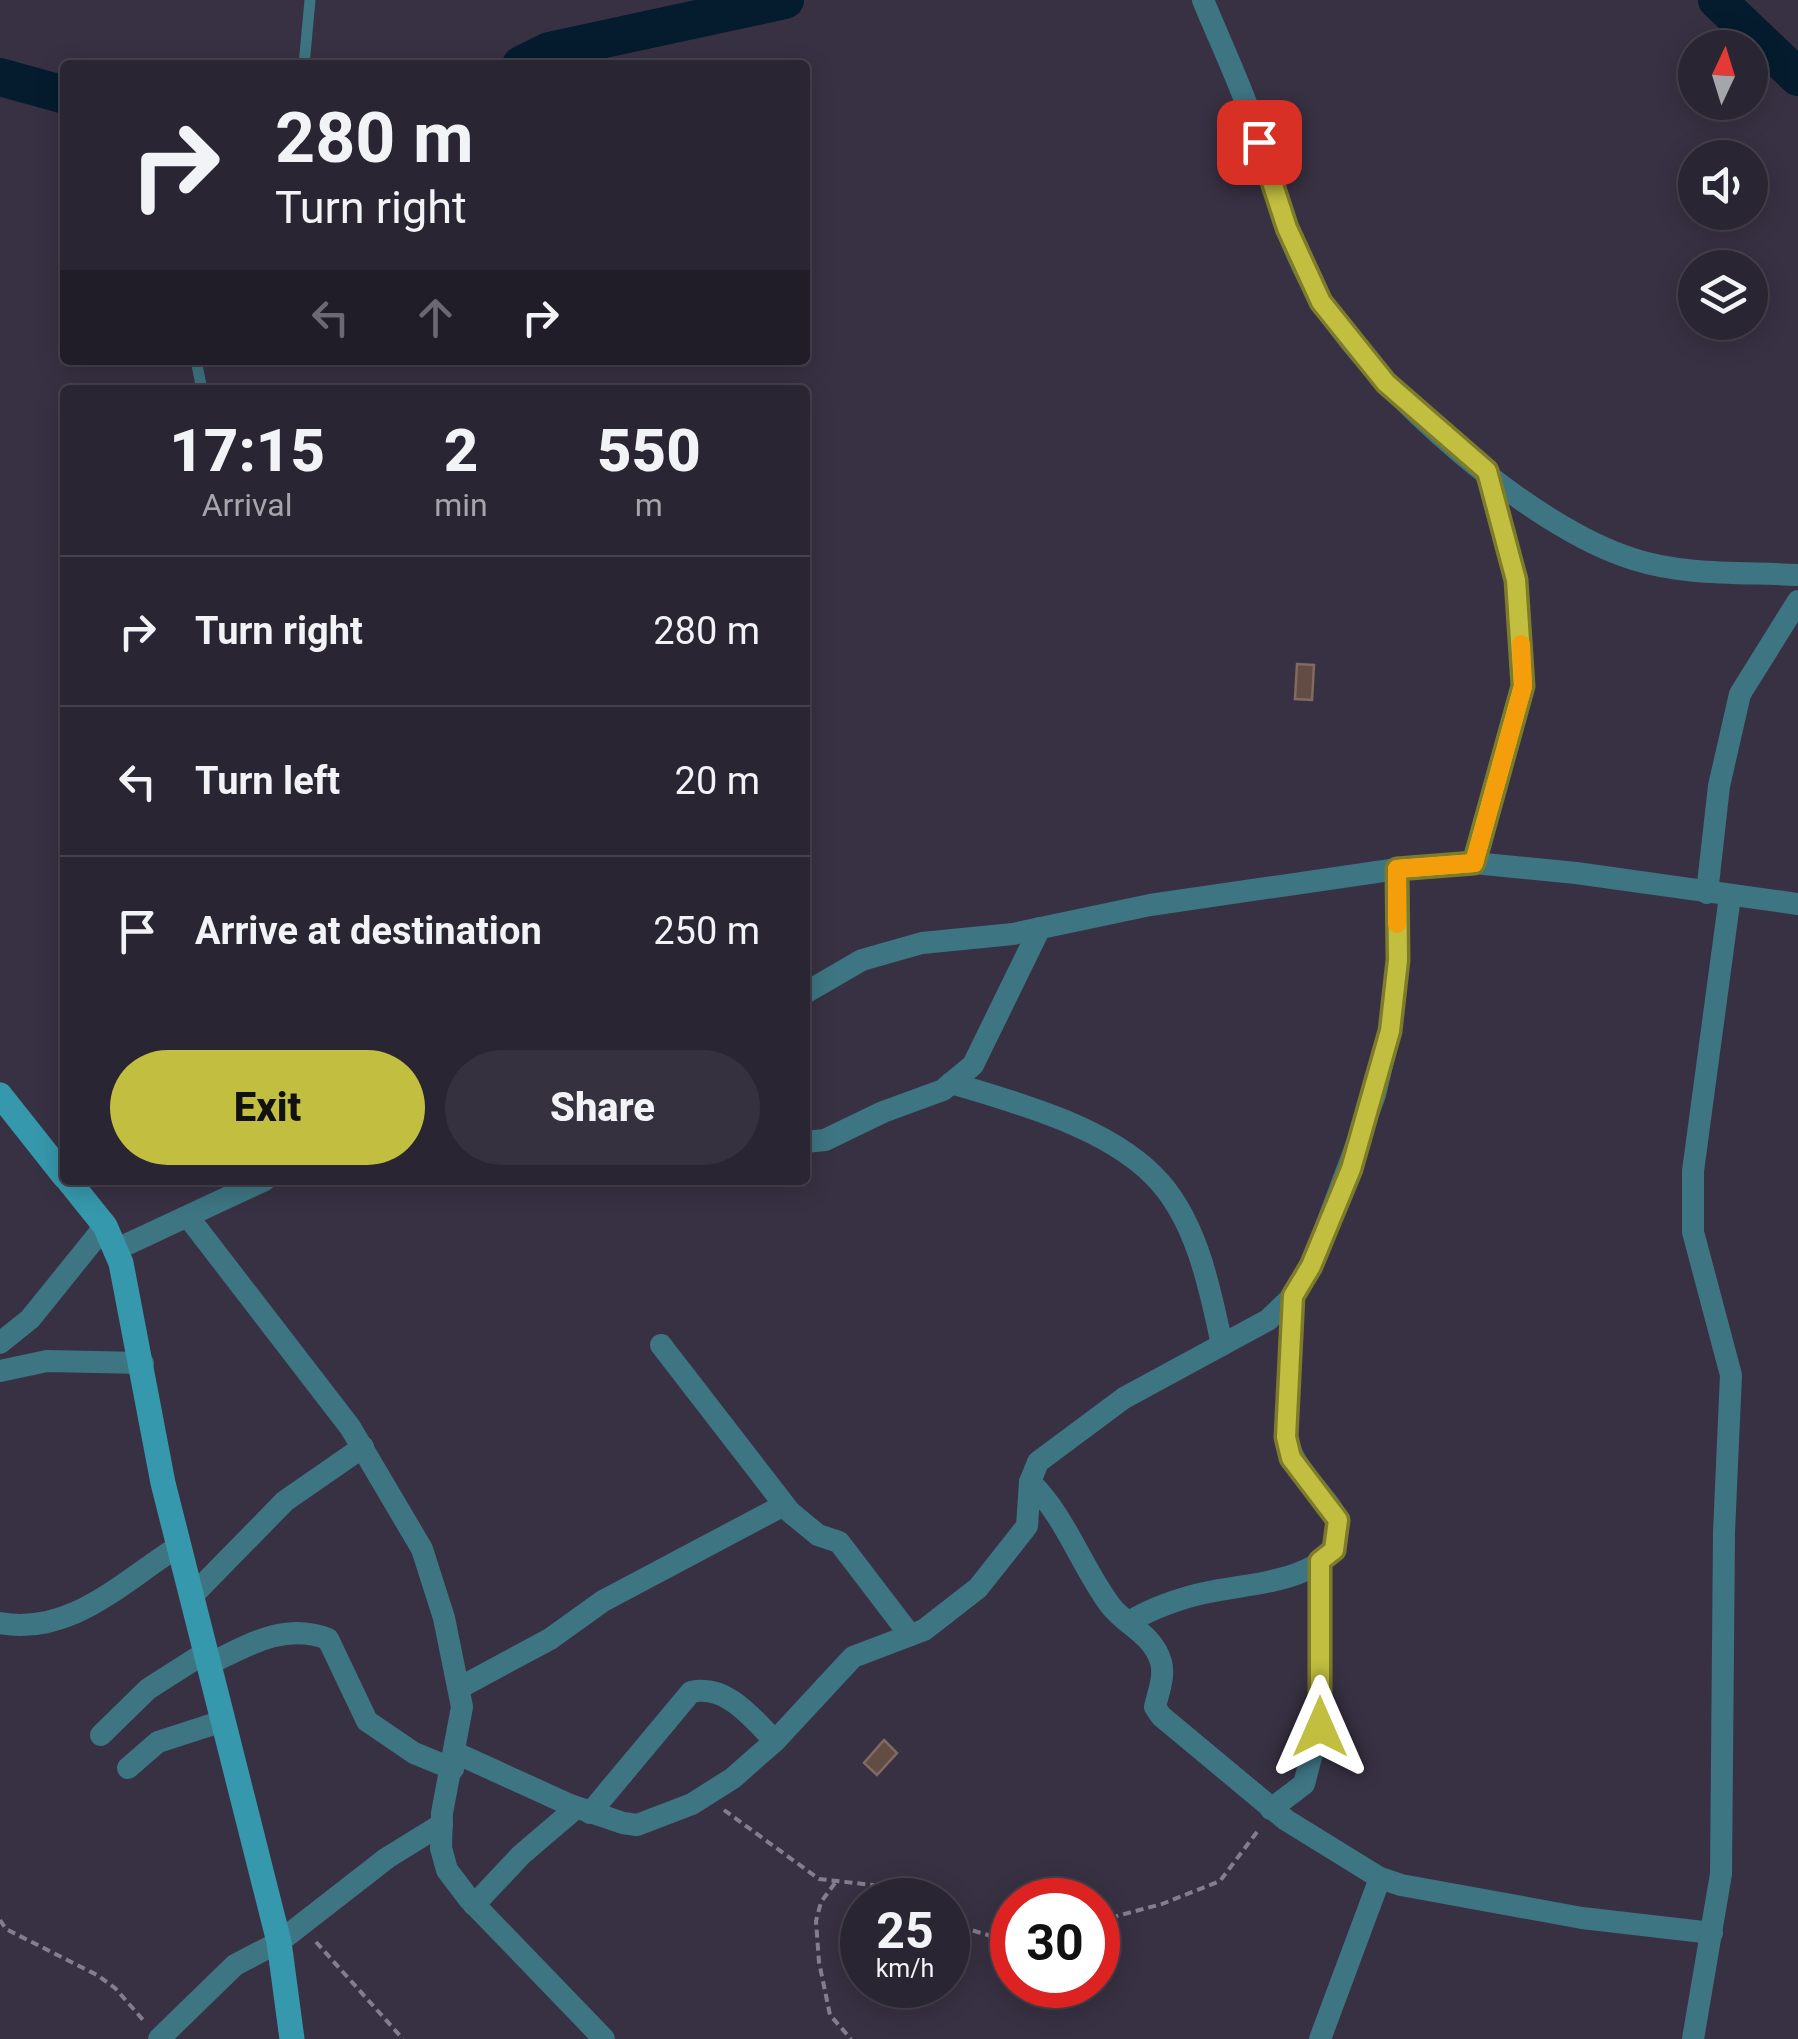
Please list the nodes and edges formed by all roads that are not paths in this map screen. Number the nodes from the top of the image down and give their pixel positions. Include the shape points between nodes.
1 (310, 0) edge
2 (1203, 0) edge
3 (304, 60) edge
4 (1487, 471) junction
5 (1798, 575) edge
6 (1798, 600) edge
7 (1474, 863) junction
8 (1397, 869) junction
9 (1719, 894) junction
10 (1798, 904) edge
11 (1040, 928) junction
12 (810, 991) edge
13 (951, 1084) junction
14 (0, 1095) edge
15 (810, 1142) edge
16 (60, 1170) edge
17 (71, 1185) edge
18 (255, 1185) edge
19 (189, 1218) junction
20 (111, 1238) junction
21 (1293, 1296) junction
22 (0, 1343) edge
23 (1222, 1344) junction
24 (661, 1345) dead end
25 (143, 1364) junction
26 (0, 1371) edge
27 (362, 1447) junction
28 (1030, 1482) junction
29 (784, 1506) junction
30 (179, 1546) junction
31 (1320, 1561) junction
32 (192, 1596) junction
33 (0, 1622) edge
34 (1129, 1622) junction
35 (910, 1635) junction
36 (208, 1658) junction
37 (459, 1688) junction
38 (223, 1722) junction
39 (102, 1735) dead end
40 (774, 1741) junction
41 (454, 1761) junction
42 (128, 1768) dead end
43 (583, 1810) junction
44 (1272, 1810) junction
45 (442, 1824) junction
46 (1380, 1878) junction
47 (474, 1905) junction
48 (1712, 1933) junction
49 (279, 1942) junction
50 (153, 2032) edge
51 (1695, 2036) edge
52 (292, 2039) edge
53 (604, 2039) edge
54 (1320, 2039) edge

1 - 3 lane
2 - 4 street via 1321,302 1386,383
4 - 5 street via 1580,537 1634,560 1698,571
4 - 7 street via 1516,580 1523,686
6 - 9 street via 1740,694 1718,786
7 - 8 street
7 - 9 street
8 - 11 street
8 - 21 street via 1390,1031 1351,1169
9 - 10 street
9 - 48 street via 1693,1171 1694,1232 1731,1375 1721,1874
11 - 12 street via 922,943 862,960
11 - 13 street via 990,1038
13 - 15 street
13 - 23 street via 1028,1105 1134,1158 1155,1176 1198,1252
14 - 16 street
17 - 20 street
18 - 19 street
19 - 20 street
19 - 27 street
20 - 22 street
20 - 25 street
21 - 23 street via 1268,1320
21 - 31 street via 1286,1437 1291,1458 1338,1520 1334,1550
23 - 28 street via 1109,1408 1038,1462
24 - 29 street
25 - 26 street via 47,1360
25 - 30 street
27 - 32 street via 285,1501
27 - 37 street via 422,1550
28 - 34 street via 1109,1604
28 - 35 street via 1027,1526 1009,1550 947,1616
29 - 35 street via 803,1526 839,1542
29 - 37 street via 603,1601
30 - 32 street
30 - 33 street via 69,1617 28,1626
31 - 34 street via 1292,1574 1193,1596
31 - 44 street via 1320,1727 1304,1784
32 - 36 street
34 - 44 street via 1161,1660 1161,1716
35 - 40 street via 852,1657
36 - 38 street
36 - 39 street via 148,1689
36 - 41 street via 307,1630 328,1639 367,1721 414,1752
37 - 41 street
38 - 42 street via 158,1742
38 - 49 street
40 - 43 street via 702,1798 637,1824
40 - 43 street via 723,1694 691,1692
41 - 43 street
41 - 45 street
43 - 47 street via 520,1855
44 - 46 street
45 - 47 street via 447,1870
45 - 49 street
46 - 48 street via 1582,1918
46 - 54 street
47 - 53 street
48 - 51 street
49 - 50 street via 235,1965
49 - 52 street

